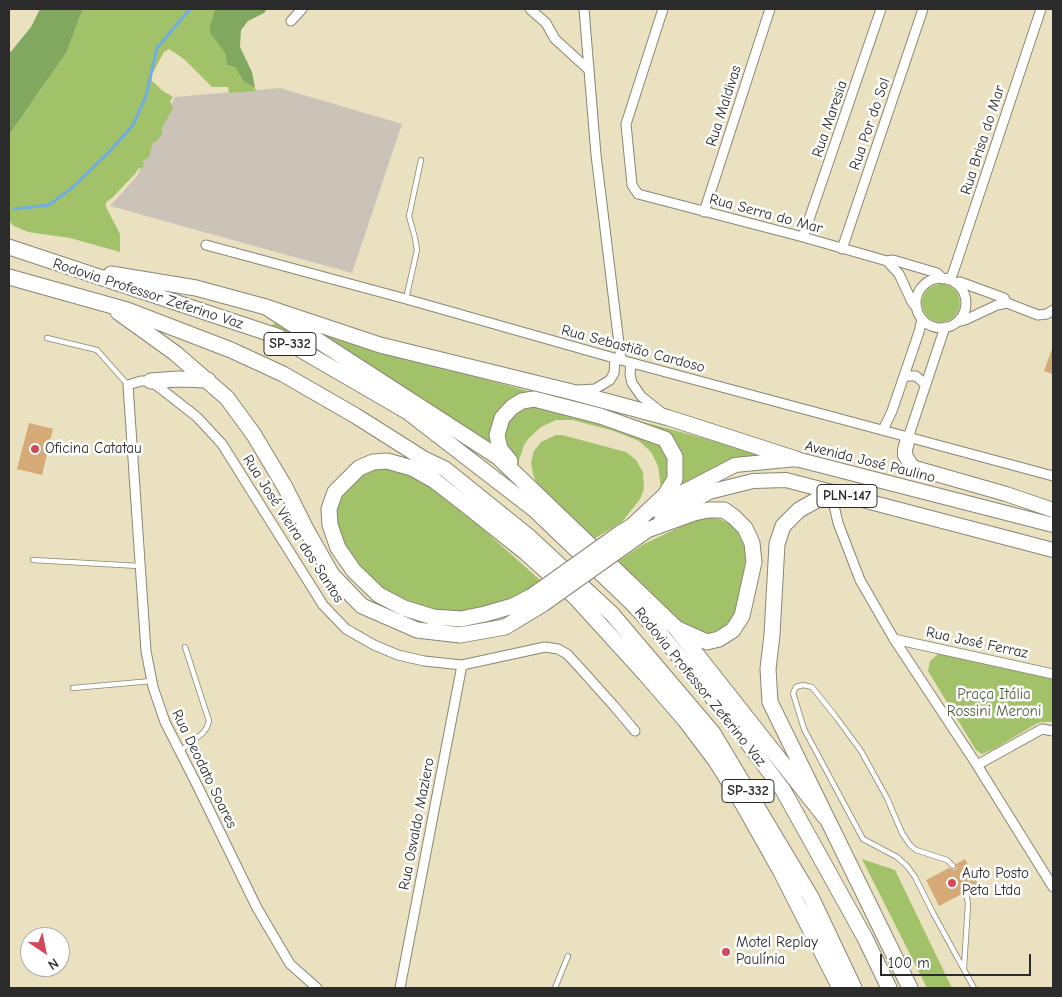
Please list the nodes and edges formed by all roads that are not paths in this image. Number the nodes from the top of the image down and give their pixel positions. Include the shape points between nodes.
1 (302, 9) edge
2 (530, 9) edge
3 (584, 9) edge
4 (663, 9) edge
5 (770, 9) edge
6 (881, 9) edge
7 (923, 9) edge
8 (1041, 9) edge
9 (291, 21) dead end
10 (589, 70) junction
11 (421, 160) dead end
12 (704, 212) junction
13 (803, 237) junction
14 (206, 244) dead end
15 (9, 247) edge
16 (842, 249) junction
17 (887, 261) junction
18 (63, 266) junction
19 (9, 277) edge
20 (949, 280) junction
21 (406, 299) junction
22 (1008, 303) junction
23 (107, 304) junction
24 (266, 307) junction
25 (917, 308) junction
26 (1050, 312) edge
27 (922, 319) junction
28 (957, 322) junction
29 (945, 327) junction
30 (46, 338) dead end
31 (618, 359) junction
32 (631, 363) junction
33 (904, 376) junction
34 (208, 380) junction
35 (151, 381) junction
36 (926, 385) junction
37 (128, 386) junction
38 (568, 392) junction
39 (670, 418) junction
40 (882, 430) junction
41 (908, 438) junction
42 (796, 459) junction
43 (1053, 476) edge
44 (831, 492) junction
45 (536, 493) junction
46 (1053, 510) edge
47 (1028, 518) junction
48 (1053, 520) edge
49 (1053, 525) edge
50 (632, 526) junction
51 (647, 530) junction
52 (622, 540) junction
53 (1019, 541) junction
54 (1053, 550) edge
55 (33, 560) dead end
56 (1053, 561) edge
57 (139, 566) junction
58 (538, 600) junction
59 (674, 627) junction
60 (894, 639) junction
61 (185, 647) dead end
62 (462, 665) junction
63 (1053, 674) edge
64 (152, 681) junction
65 (73, 688) dead end
66 (1053, 731) edge
67 (635, 732) dead end
68 (180, 752) junction
69 (977, 765) junction
70 (825, 817) junction
71 (953, 866) dead end
72 (1053, 887) edge
73 (966, 892) dead end
74 (568, 956) dead end
75 (964, 969) junction
76 (317, 988) edge
77 (400, 988) edge
78 (555, 988) edge
79 (839, 988) edge
80 (854, 988) edge
81 (889, 988) edge
82 (910, 988) edge
83 (974, 988) edge

1 - 9 street
2 - 10 street
3 - 10 street
4 - 12 street, Rua Serra do Mar via 626,124 632,185 638,194
5 - 12 street, Rua Maldivas
6 - 13 street, Rua Maresia
7 - 16 street, Rua Por do Sol
8 - 20 street, Rua Brisa do Mar
10 - 31 street
11 - 21 lane via 410,216 417,250
12 - 13 street, Rua Serra do Mar
13 - 16 street, Rua Serra do Mar
14 - 21 street, Rua Sebastião Cardoso
15 - 18 highway, Rodovia Professor Zeferino Vaz / SP-332
16 - 17 street, Rua Serra do Mar
17 - 20 street, Rua Serra do Mar via 937,273
17 - 25 street via 900,274
18 - 24 highway via 196,288
18 - 81 highway, Rodovia Professor Zeferino Vaz / SP-332 via 277,336 408,412 535,510 658,631 777,782 865,938
19 - 23 highway, Rodovia Professor Zeferino Vaz / SP-332
20 - 22 street, Rua Serra do Mar via 1004,298
20 - 25 street via 925,284 918,295
20 - 28 street via 963,292 966,305
21 - 31 street, Rua Sebastião Cardoso
22 - 26 street, Rua Serra do Mar via 1038,315
22 - 28 street
23 - 34 highway
23 - 80 highway, Rodovia Professor Zeferino Vaz / SP-332 via 231,350 283,374 445,469 527,535 612,614 713,733 811,897
24 - 38 highway via 380,346
24 - 45 highway via 498,456
25 - 27 street
27 - 29 street via 933,326
27 - 33 street
28 - 29 street
29 - 36 street
30 - 37 lane via 97,350
31 - 32 street, Rua Sebastião Cardoso
31 - 38 street via 610,380 603,385
32 - 39 street via 632,382 641,396
32 - 40 street, Rua Sebastião Cardoso
33 - 36 street via 916,376
33 - 40 street
34 - 35 highway
34 - 58 highway via 227,398 254,435 332,575 362,606 417,630 460,635 505,627
35 - 37 street
35 - 62 street, Rua José Vieira dos Santos via 197,418 222,444 323,605 346,629 398,655
36 - 41 street
37 - 57 street, Rua Deodato Soares
38 - 39 highway
39 - 42 highway
40 - 41 street, Rua Sebastião Cardoso
41 - 43 street, Rua Sebastião Cardoso
41 - 46 main road via 904,450 914,468
42 - 47 main road, Avenida José Paulino / PLN-147
42 - 50 main road, Avenida José Paulino via 735,465 683,492
44 - 51 main road, PLN-147 via 786,480 753,482 709,492
44 - 53 main road, PLN-147
44 - 60 street via 838,523 860,580
44 - 70 highway via 799,510 783,526 777,544 768,669 770,702
45 - 50 highway via 500,449 498,436 502,418 512,407 534,398 600,416 665,439 675,457 675,479 665,495
45 - 59 highway
47 - 48 main road
47 - 49 main road, Avenida José Paulino / PLN-147
50 - 52 highway
51 - 52 highway
51 - 59 highway via 694,513 724,510 745,528 752,543 754,562 750,584 742,616 733,630 706,642
52 - 58 highway, bridge
53 - 54 main road, PLN-147
53 - 56 main road
55 - 57 lane
57 - 64 street, Rua Deodato Soares via 146,651
58 - 79 highway via 461,619 404,608 379,595 354,571 338,548 330,524 329,508 335,492 359,468 373,462 387,461 412,468 436,481 525,552 576,598 672,705 716,761 780,870
59 - 70 highway
60 - 63 street, Rua José Ferraz
60 - 69 street
61 - 68 lane via 209,721 203,732
62 - 67 street, Rua José Vieira dos Santos via 545,647 558,649 580,668
62 - 77 street, Rua Osvaldo Maziero
64 - 65 lane
64 - 68 street, Rua Deodato Soares via 165,722
66 - 69 street via 1042,729
68 - 76 street, Rua Deodato Soares via 257,908 290,964
69 - 72 street
70 - 82 highway
71 - 75 lane via 947,860 910,845 861,752 836,717 812,687 796,687 794,693 804,729 863,839 907,866
73 - 75 lane
74 - 78 lane
75 - 83 lane

